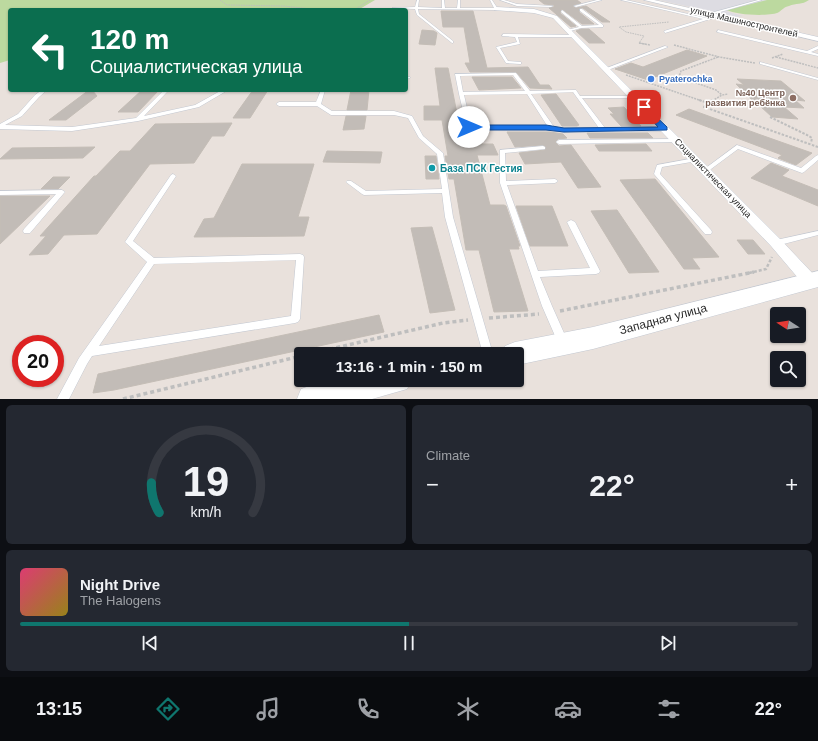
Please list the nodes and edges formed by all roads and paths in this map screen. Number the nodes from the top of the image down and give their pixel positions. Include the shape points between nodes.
1 (220, 0) edge
2 (370, 0) edge
3 (418, 0) edge
4 (443, 0) edge
5 (458, 0) edge
6 (502, 0) edge
7 (602, 0) edge
8 (622, 0) edge
9 (647, 0) edge
10 (761, 0) edge
11 (478, 4) dead end
12 (493, 4) edge
13 (551, 6) dead end
14 (576, 6) dead end
15 (302, 8) edge
16 (356, 8) edge
17 (394, 8) dead end
18 (416, 8) junction
19 (444, 8) junction
20 (458, 9) junction
21 (467, 9) junction
22 (479, 9) junction
23 (581, 10) dead end
24 (562, 11) dead end
25 (470, 14) dead end
26 (708, 17) junction
27 (697, 22) junction
28 (582, 27) junction
29 (718, 31) dead end
30 (665, 32) dead end
31 (570, 33) junction
32 (503, 35) dead end
33 (516, 36) junction
34 (818, 39) edge
35 (452, 42) dead end
36 (675, 45) dead end
37 (818, 46) edge
38 (665, 47) joint
39 (681, 47) junction
40 (675, 49) dead end
41 (808, 52) junction
42 (784, 54) dead end
43 (818, 55) edge
44 (719, 57) junction
45 (520, 63) dead end
46 (760, 64) joint
47 (818, 68) edge
48 (606, 69) junction
49 (623, 74) dead end
50 (818, 79) edge
51 (42, 92) edge
52 (165, 92) edge
53 (222, 92) edge
54 (322, 92) edge
55 (528, 92) junction
56 (461, 94) junction
57 (728, 94) dead end
58 (722, 95) junction
59 (580, 97) junction
60 (633, 97) junction
61 (708, 103) junction
62 (279, 104) dead end
63 (318, 104) junction
64 (770, 117) dead end
65 (138, 120) junction
66 (0, 126) edge
67 (552, 128) junction
68 (603, 129) junction
69 (664, 129) junction
70 (676, 141) junction
71 (559, 142) dead end
72 (811, 143) dead end
73 (818, 146) edge
74 (543, 148) dead end
75 (818, 157) edge
76 (695, 160) junction
77 (705, 171) junction
78 (173, 176) dead end
79 (555, 181) dead end
80 (349, 182) dead end
81 (503, 183) junction
82 (445, 191) junction
83 (0, 192) edge
84 (571, 222) dead end
85 (27, 231) dead end
86 (708, 232) dead end
87 (818, 233) edge
88 (776, 243) junction
89 (152, 261) junction
90 (535, 274) junction
91 (815, 283) edge
92 (564, 344) junction
93 (486, 347) edge
94 (89, 352) junction
95 (524, 352) edge
96 (294, 358) edge
97 (366, 387) edge
98 (63, 399) edge
99 (123, 399) edge
100 (312, 399) edge

1 - 15 path via 227,5
2 - 16 path
3 - 18 lane
4 - 19 lane
5 - 20 lane
6 - 13 lane via 517,5
7 - 14 lane
8 - 26 lane
9 - 26 street, улица Машиностроителей
10 - 26 lane
11 - 22 lane
12 - 22 lane
12 - 31 street, Социалистическая улица via 547,13 555,17
17 - 18 lane
18 - 19 lane
18 - 35 lane via 418,14
19 - 20 lane
20 - 21 lane
21 - 22 lane
21 - 25 lane
23 - 28 lane via 602,26
24 - 28 lane
26 - 27 lane
26 - 34 street, улица Машиностроителей via 718,16
27 - 30 lane
27 - 38 path via 618,26 627,32 644,36 639,43
28 - 31 lane
29 - 41 lane
31 - 33 lane
31 - 48 street, Социалистическая улица
32 - 33 lane
33 - 45 lane via 519,43 498,47 507,62
36 - 39 path
37 - 41 lane
38 - 48 lane
39 - 40 path
39 - 44 path
41 - 43 lane
42 - 47 path via 776,57
44 - 46 path
44 - 58 path via 682,71 679,77 716,90
46 - 50 lane
48 - 60 street, Социалистическая улица
49 - 61 path
51 - 66 lane via 20,115
52 - 65 lane
53 - 65 lane via 197,106
54 - 63 lane
55 - 56 lane
55 - 56 lane via 514,74 457,75
55 - 59 lane via 574,91
55 - 67 lane
56 - 67 lane via 469,127
57 - 58 path
58 - 61 path
59 - 60 lane
59 - 68 lane
60 - 69 street, Социалистическая улица
61 - 73 path via 704,107
62 - 63 lane
63 - 82 lane via 331,112 394,113 410,117 421,137 440,153
64 - 72 path via 782,125 804,131 812,138
65 - 66 lane via 72,128
67 - 68 lane
68 - 69 lane
69 - 70 street, Социалистическая улица
70 - 71 lane
70 - 76 street, Социалистическая улица
74 - 81 lane via 502,151
75 - 77 lane via 802,171 737,147
76 - 77 street, Социалистическая улица
76 - 86 lane via 659,166 657,174
77 - 88 street, Социалистическая улица
78 - 89 lane via 129,242
79 - 81 lane
80 - 82 lane via 364,193
81 - 90 lane
82 - 93 lane via 449,217
83 - 85 lane via 62,192
84 - 90 lane via 596,271
87 - 88 lane
88 - 91 street, Социалистическая улица
89 - 94 lane
89 - 94 lane via 300,257 295,319
90 - 92 lane
91 - 92 main road, Западная улица
92 - 95 main road, Западная улица
94 - 98 lane
96 - 99 path
97 - 100 main road

